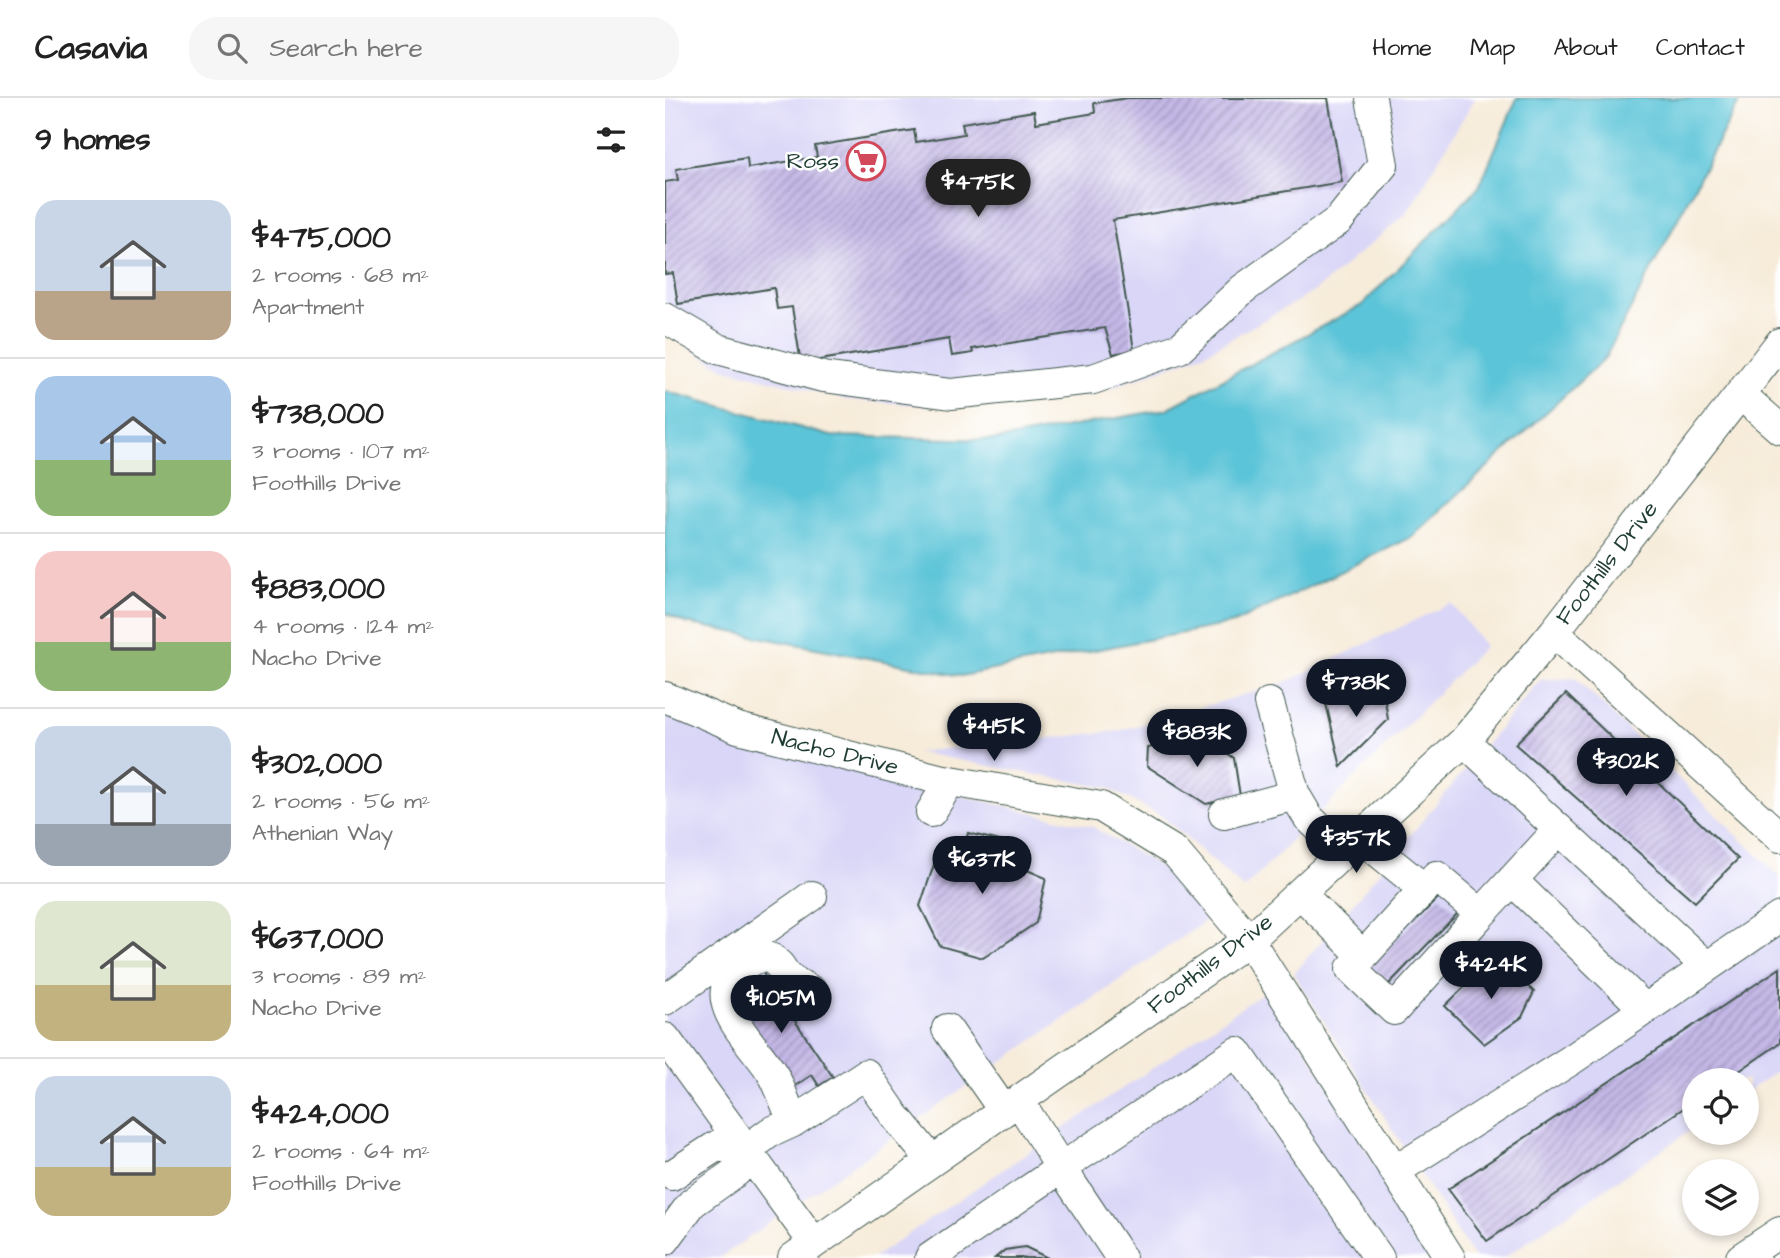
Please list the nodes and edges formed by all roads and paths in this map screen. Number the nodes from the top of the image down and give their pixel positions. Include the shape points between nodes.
1 (1371, 98) edge
2 (665, 318) edge
3 (1780, 344) edge
4 (1740, 394) junction
5 (1780, 429) edge
6 (1554, 632) junction
7 (665, 697) edge
8 (1269, 703) dead end
9 (1464, 741) junction
10 (950, 781) junction
11 (1295, 795) junction
12 (931, 813) dead end
13 (1224, 814) dead end
14 (1559, 829) junction
15 (1780, 837) edge
16 (1352, 845) junction
17 (1513, 880) junction
18 (1424, 889) junction
19 (1300, 893) junction
20 (812, 896) dead end
21 (1481, 914) junction
22 (1780, 917) edge
23 (1249, 940) junction
24 (1363, 956) junction
25 (1707, 967) junction
26 (814, 993) dead end
27 (665, 1000) edge
28 (1645, 1009) junction
29 (947, 1029) dead end
30 (665, 1038) edge
31 (1012, 1106) junction
32 (793, 1122) junction
33 (745, 1151) junction
34 (932, 1161) junction
35 (1061, 1168) junction
36 (1395, 1171) junction
37 (672, 1175) dead end
38 (1780, 1231) edge
39 (665, 1240) edge
40 (803, 1251) edge
41 (930, 1258) edge
42 (1121, 1258) edge
43 (1379, 1258) edge
44 (1450, 1258) edge
45 (1741, 1258) edge

1 - 2 street via 1383,165 1339,220 1243,289 1181,348 1093,379 951,394 823,377 717,349
3 - 4 street, Foothills Drive
4 - 5 street
4 - 6 street, Foothills Drive
6 - 9 street, Foothills Drive
6 - 15 street
7 - 10 street, Nacho Drive via 738,728
8 - 11 street
9 - 14 street
9 - 16 street, Foothills Drive
10 - 12 street
10 - 23 street, Nacho Drive via 1101,807 1175,852
11 - 13 street
11 - 16 street via 1308,817
14 - 17 street
14 - 25 street
16 - 18 street
16 - 19 street, Foothills Drive
17 - 21 street
17 - 28 street
18 - 21 street via 1436,876
18 - 24 street
19 - 23 street, Foothills Drive
19 - 24 street
20 - 27 street
21 - 24 street via 1394,1010 1351,969
22 - 25 street
23 - 31 street, Foothills Drive
23 - 36 street, Nacho Drive
25 - 28 street
26 - 32 street via 770,957 761,957 737,971 726,990 729,1013 774,1076
28 - 36 street
29 - 31 street
30 - 33 street
31 - 34 street, Foothills Drive
31 - 35 street
32 - 33 street
32 - 34 street via 866,1074
33 - 37 street via 718,1145
33 - 39 street via 737,1171 692,1203
33 - 40 street
34 - 40 street, Foothills Drive
35 - 41 street
35 - 42 street
35 - 43 street via 1237,1052
36 - 44 street, Nacho Drive
38 - 45 street

